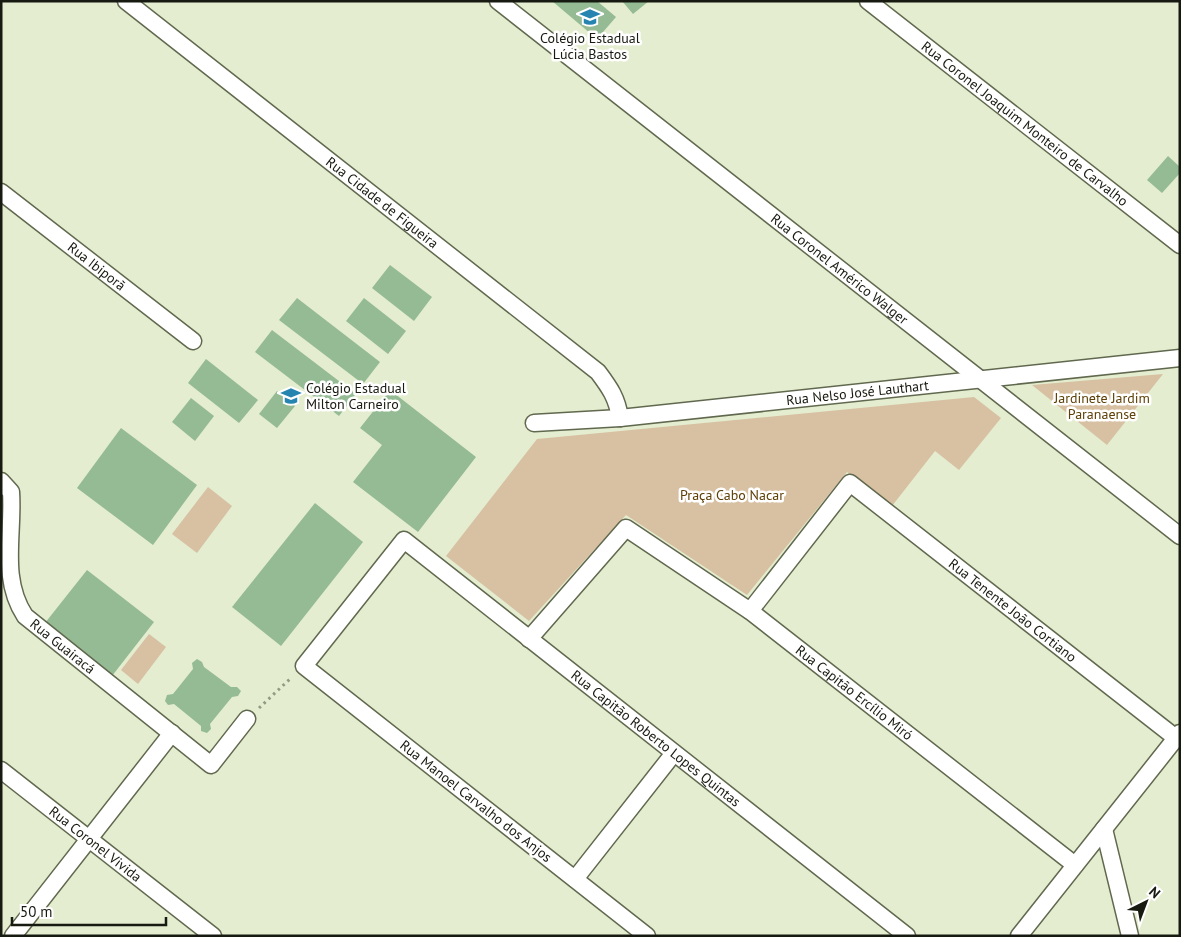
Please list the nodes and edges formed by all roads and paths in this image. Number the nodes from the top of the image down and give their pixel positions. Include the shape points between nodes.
1 (126, 1) edge
2 (498, 1) edge
3 (868, 1) edge
4 (1, 192) edge
5 (1180, 245) edge
6 (193, 342) dead end
7 (1180, 358) edge
8 (980, 379) junction
9 (620, 418) junction
10 (534, 423) dead end
11 (1, 481) edge
12 (1180, 536) edge
13 (750, 611) junction
14 (529, 639) junction
15 (304, 666) junction
16 (247, 720) joint
17 (172, 733) junction
18 (1178, 736) edge
19 (674, 753) junction
20 (1, 770) edge
21 (1104, 829) junction
22 (89, 839) junction
23 (1075, 865) junction
24 (575, 879) junction
25 (13, 936) edge
26 (213, 936) edge
27 (647, 936) edge
28 (906, 936) edge
29 (1019, 936) edge
30 (1130, 936) edge

1 - 9 street, Rua Cidade de Figueira via 598,372 618,402
2 - 8 street, Rua Coronel Américo Walger
3 - 5 street, Rua Coronel Joaquim Monteiro de Carvalho
4 - 6 street, Rua Ibiporã
7 - 8 street, Rua Nelso José Lauthart
8 - 9 street, Rua Nelso José Lauthart
8 - 12 street, Rua Coronel Américo Walger
9 - 10 street, Rua Nelso José Lauthart
11 - 17 street, Rua Guairacá via 11,492 9,566 14,596 25,616
13 - 14 street, Rua Capitão Ercílio Miró via 626,528
13 - 18 street, Rua Tenente João Cortiano via 850,483
13 - 23 street, Rua Capitão Ercílio Miró
14 - 15 street, Rua Capitão Roberto Lopes Quintas via 404,540
14 - 19 street, Rua Capitão Roberto Lopes Quintas
15 - 16 path
15 - 24 street, Rua Manoel Carvalho dos Anjos
16 - 17 street, Rua Guairacá via 211,764
17 - 22 street
18 - 21 street
19 - 24 street
19 - 28 street, Rua Capitão Roberto Lopes Quintas
20 - 22 street, Rua Coronel Vivida
21 - 23 street
21 - 30 street
22 - 25 street
22 - 26 street, Rua Coronel Vivida
23 - 29 street
24 - 27 street, Rua Manoel Carvalho dos Anjos

